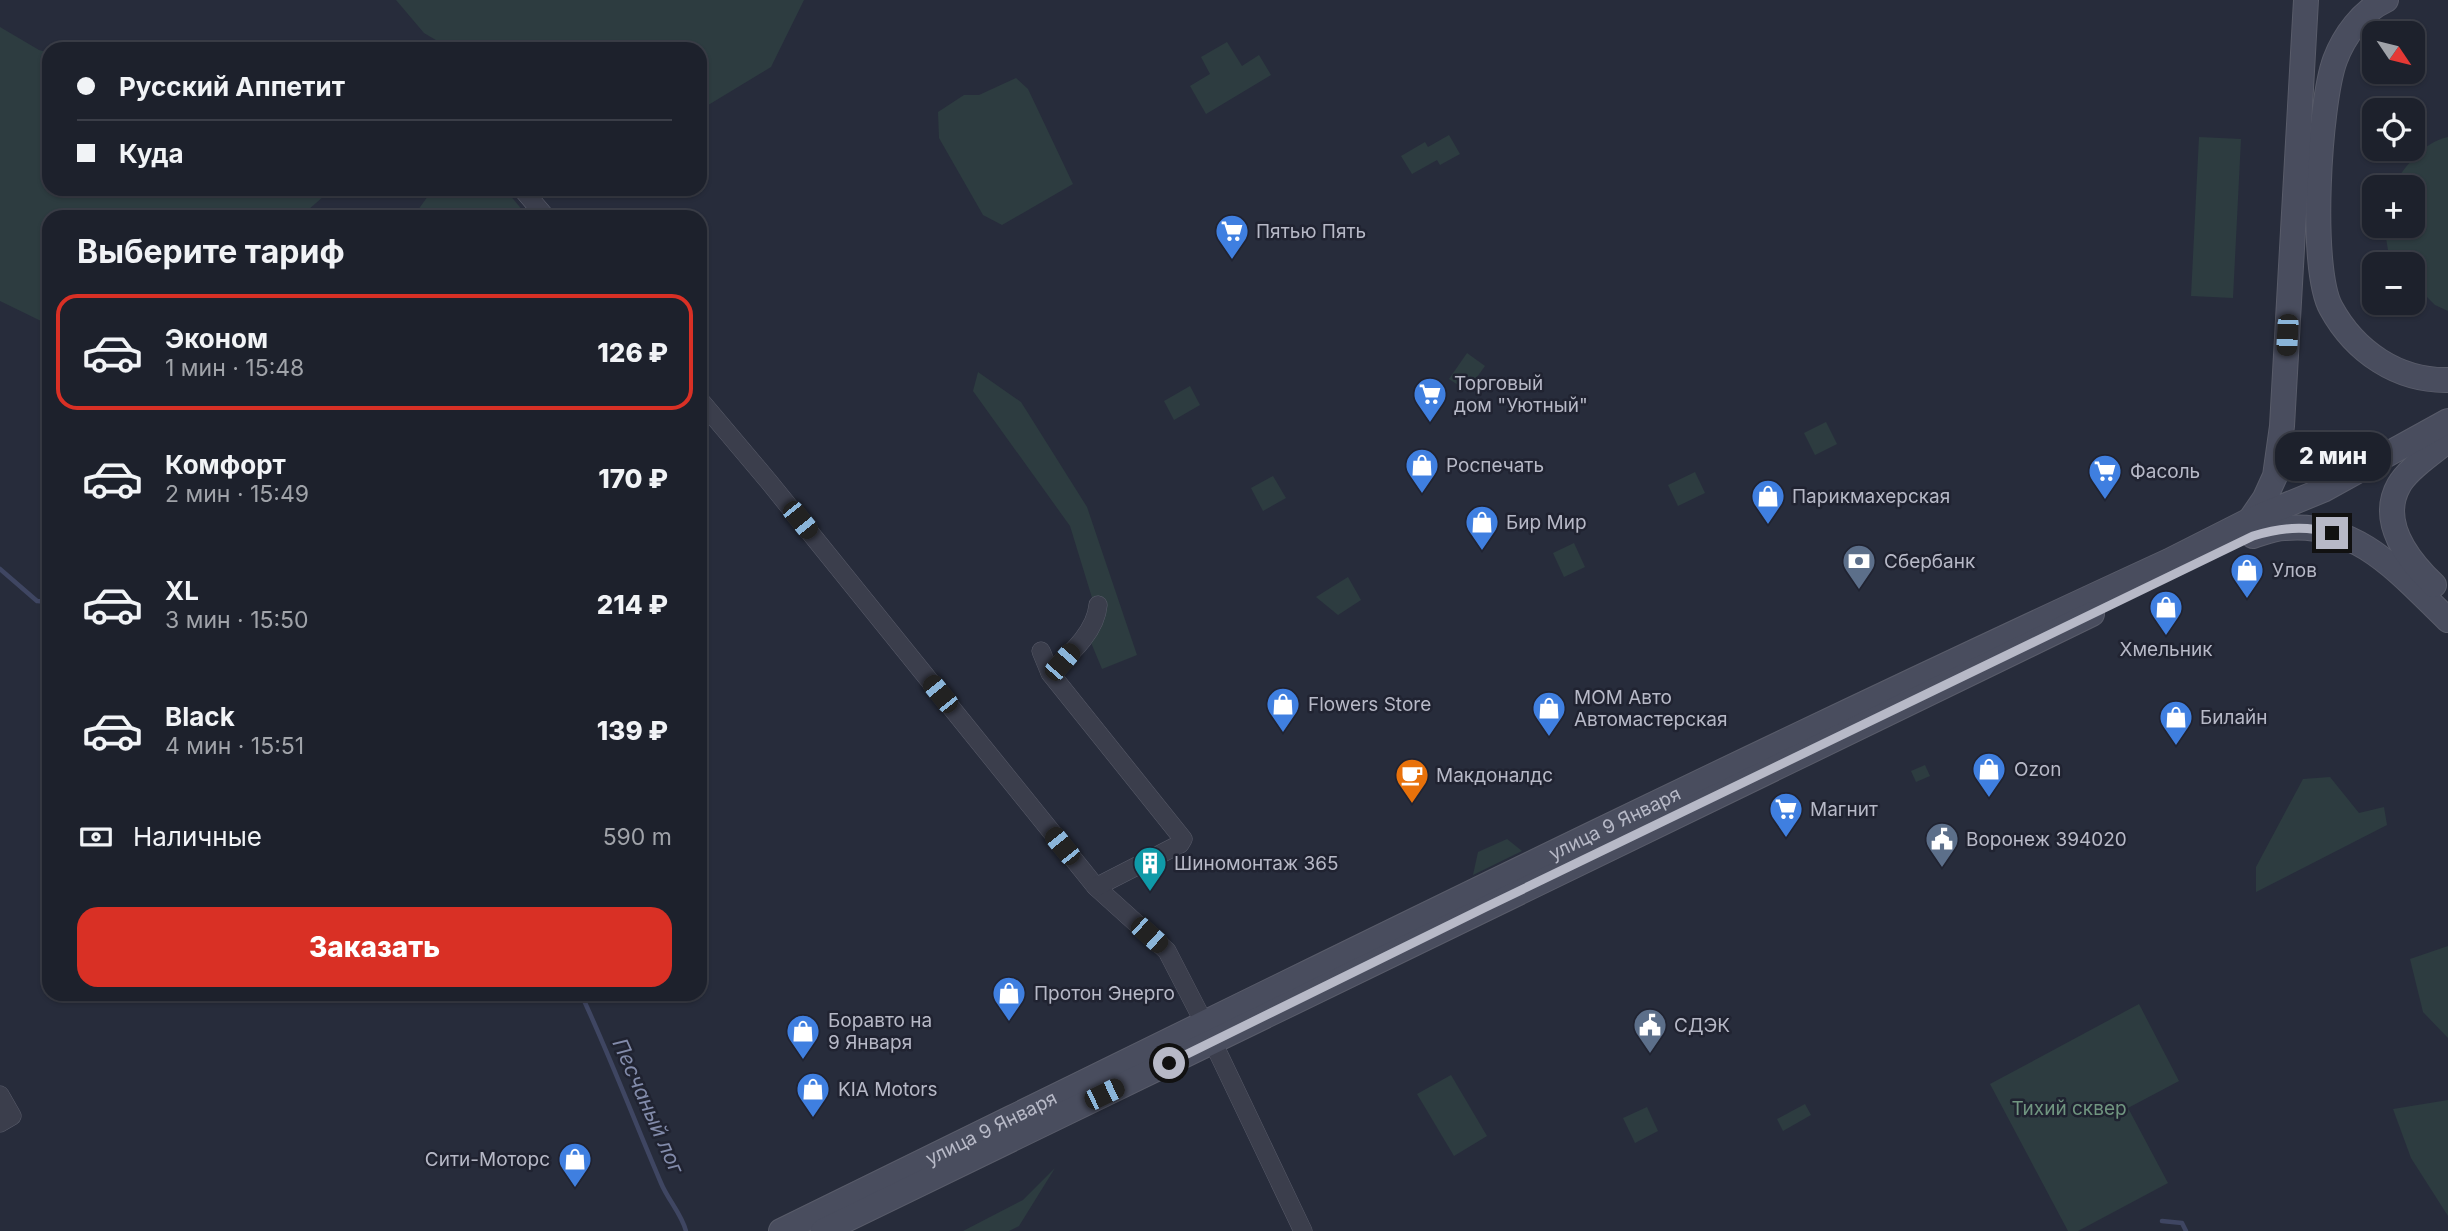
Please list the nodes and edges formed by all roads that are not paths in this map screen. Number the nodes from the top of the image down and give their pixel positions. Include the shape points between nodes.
1 (2306, 0) edge
2 (2386, 0) edge
3 (528, 196) edge
4 (540, 210) edge
5 (2448, 380) edge
6 (707, 408) edge
7 (2446, 436) edge
8 (2252, 528) junction
9 (2448, 598) edge
10 (1098, 605) dead end
11 (2448, 620) edge
12 (1041, 651) dead end
13 (1051, 673) junction
14 (1096, 887) junction
15 (1208, 1032) junction
16 (0, 1096) edge
17 (1057, 1107) junction
18 (0, 1123) edge
19 (781, 1231) edge
20 (823, 1231) edge
21 (1303, 1231) edge

1 - 8 main road via 2283,426 2275,476
2 - 5 main road via 2364,15 2344,39 2327,90 2318,229 2322,284 2330,307 2368,353 2410,376
3 - 4 street
6 - 14 street
7 - 8 main road, улица 9 Января via 2323,490
7 - 8 main road, улица 9 Января via 2331,503
7 - 9 main road via 2399,485 2392,512 2400,543 2414,565
8 - 11 main road via 2318,529 2346,537 2379,554
8 - 15 main road, улица 9 Января via 2169,561 1651,805
10 - 13 street via 1087,633
12 - 13 street
13 - 14 street via 1183,839
14 - 15 street via 1167,951
15 - 17 main road, улица 9 Января
15 - 21 street
16 - 18 street via 12,1116
17 - 19 main road, улица 9 Января
17 - 20 main road, улица 9 Января

